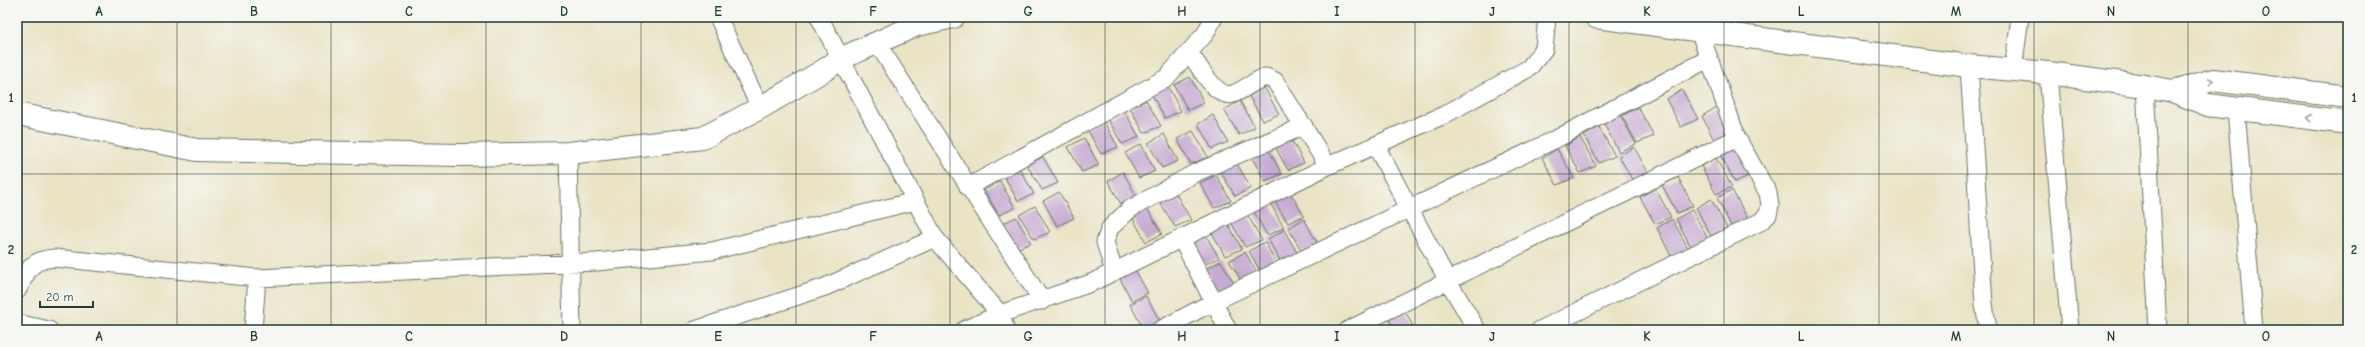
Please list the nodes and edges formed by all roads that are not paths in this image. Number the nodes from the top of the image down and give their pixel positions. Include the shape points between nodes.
1 (718, 17) edge
2 (819, 17) edge
3 (953, 17) edge
4 (1214, 17) edge
5 (1547, 17) edge
6 (1596, 17) edge
7 (2020, 17) edge
8 (915, 21) edge
9 (1699, 30) junction
10 (877, 43) junction
11 (1189, 52) junction
12 (840, 58) junction
13 (1708, 59) junction
14 (1969, 66) junction
15 (2013, 70) junction
16 (2048, 73) junction
17 (2145, 86) junction
18 (2173, 91) junction
19 (2348, 97) edge
20 (760, 108) junction
21 (2236, 109) junction
22 (17, 114) edge
23 (2348, 123) edge
24 (1304, 126) junction
25 (1738, 138) junction
26 (1376, 146) junction
27 (568, 153) junction
28 (1328, 166) junction
29 (968, 187) junction
30 (914, 201) junction
31 (1409, 209) junction
32 (935, 238) junction
33 (1181, 238) junction
34 (570, 263) junction
35 (1114, 272) junction
36 (257, 278) junction
37 (1448, 280) junction
38 (17, 291) edge
39 (1042, 301) junction
40 (1214, 302) junction
41 (1000, 314) junction
42 (17, 323) edge
43 (49, 330) edge
44 (253, 330) edge
45 (572, 330) edge
46 (695, 330) edge
47 (964, 330) edge
48 (1006, 330) edge
49 (1160, 330) edge
50 (1228, 330) edge
51 (1348, 330) edge
52 (1477, 330) edge
53 (1540, 330) edge
54 (1988, 330) edge
55 (2070, 330) edge
56 (2158, 330) edge
57 (2254, 330) edge

1 - 20 street
2 - 12 street
3 - 8 main road
4 - 11 street via 1205,34
5 - 26 street via 1544,49 1529,68 1444,115
6 - 9 main road
7 - 15 street
8 - 10 main road
9 - 13 street
9 - 14 main road
10 - 12 main road
10 - 29 street
11 - 24 street via 1216,90 1224,95 1232,94 1266,77 1275,81
11 - 29 street via 1166,78
12 - 20 main road
12 - 30 street
13 - 25 street
13 - 31 street via 1558,138
14 - 15 main road
14 - 54 street via 1984,304
15 - 16 main road
16 - 17 main road
16 - 55 street
17 - 18 main road
17 - 56 street
18 -> 19 main road via 2213,80
18 - 21 main road via 2208,105
20 - 27 main road via 703,138
23 -> 21 main road
21 - 57 street
22 - 27 main road via 197,150 461,155
24 - 28 street
24 - 35 street via 1195,173 1130,209 1110,228 1105,242
25 - 37 street
25 - 53 street via 1768,192 1768,215 1760,222
26 - 28 street
26 - 31 street
27 - 34 street
28 - 33 street
29 - 39 street
30 - 32 street
30 - 34 street via 712,251
31 - 37 street
31 - 40 street
32 - 41 street
32 - 46 street via 825,287
33 - 35 street
33 - 40 street
34 - 36 street
34 - 45 street
35 - 39 street
36 - 38 street via 54,258 41,259 32,264
36 - 44 street
37 - 51 street
37 - 52 street
39 - 41 street
40 - 49 street
40 - 50 street
41 - 47 street
41 - 48 street
42 - 43 street

